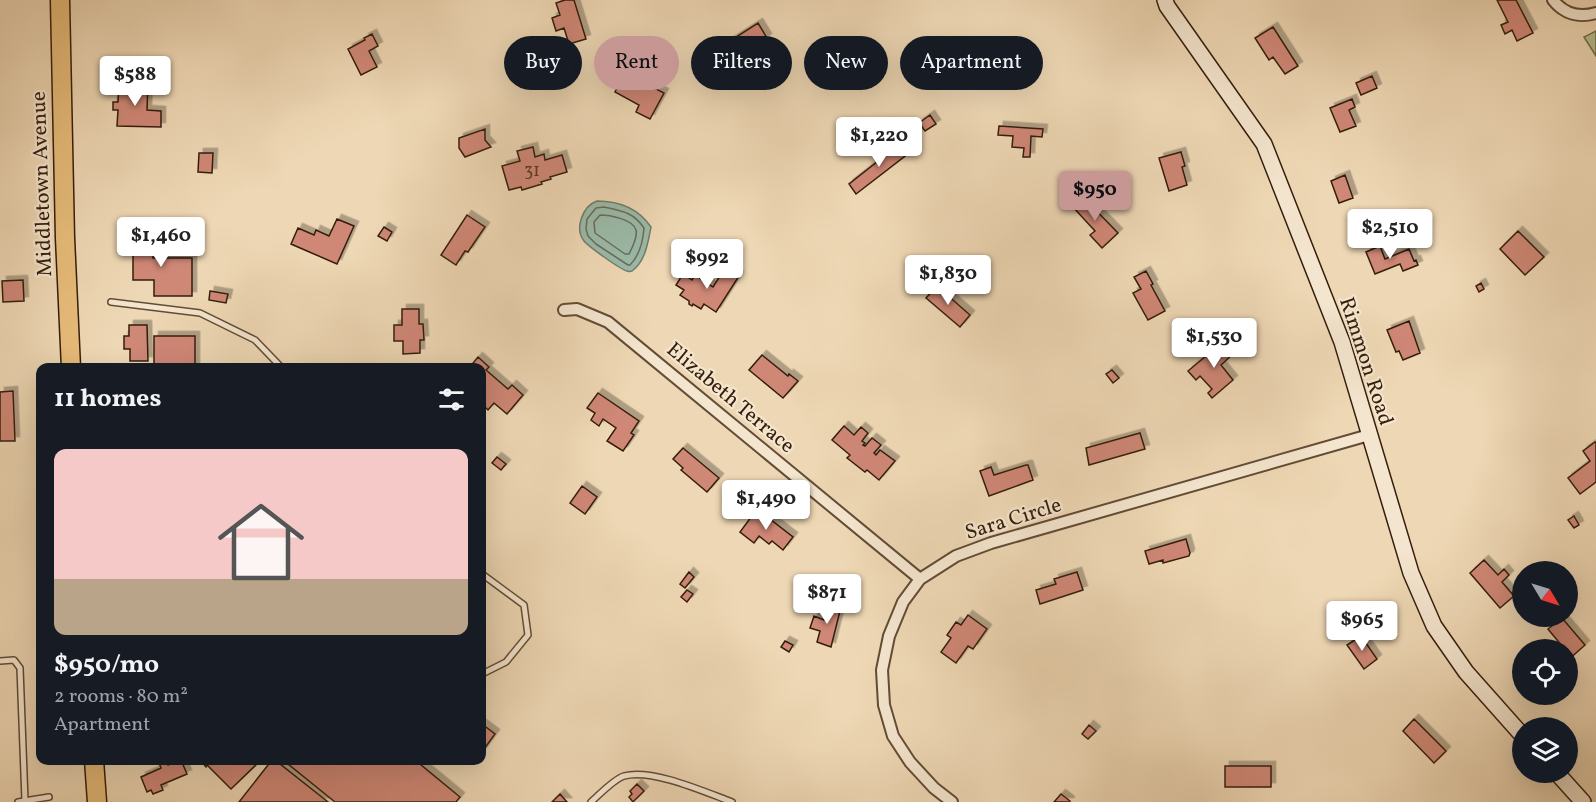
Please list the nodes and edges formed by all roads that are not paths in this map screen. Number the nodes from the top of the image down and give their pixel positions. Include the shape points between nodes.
1 (60, 0) edge
2 (1165, 0) edge
3 (1553, 0) edge
4 (1596, 13) edge
5 (111, 302) dead end
6 (564, 310) dead end
7 (71, 363) edge
8 (277, 363) edge
9 (1369, 435) junction
10 (486, 577) edge
11 (920, 579) junction
12 (0, 661) edge
13 (486, 672) edge
14 (1512, 724) edge
15 (94, 765) edge
16 (1566, 783) edge
17 (49, 797) dead end
18 (25, 801) edge
19 (18, 802) edge
20 (97, 802) edge
21 (591, 802) edge
22 (732, 802) edge
23 (952, 802) edge
24 (1582, 802) edge

1 - 7 main road, Middletown Avenue
2 - 9 street, Rimmon Road via 1264,144 1342,342
3 - 4 street via 1569,13
5 - 8 lane via 200,313 255,340
6 - 11 street, Elizabeth Terrace via 578,309 608,321
9 - 11 street, Sara Circle via 991,543 956,556
9 - 14 street, Rimmon Road via 1411,573 1434,626 1466,672
10 - 13 lane via 524,605 528,635 506,662
11 - 23 street, Sara Circle via 903,602 889,636 882,670 884,705 893,736 910,762
12 - 18 lane via 14,660 20,668
15 - 20 main road
16 - 24 street
17 - 18 lane
18 - 19 lane
21 - 22 lane via 621,776 635,774 655,776

